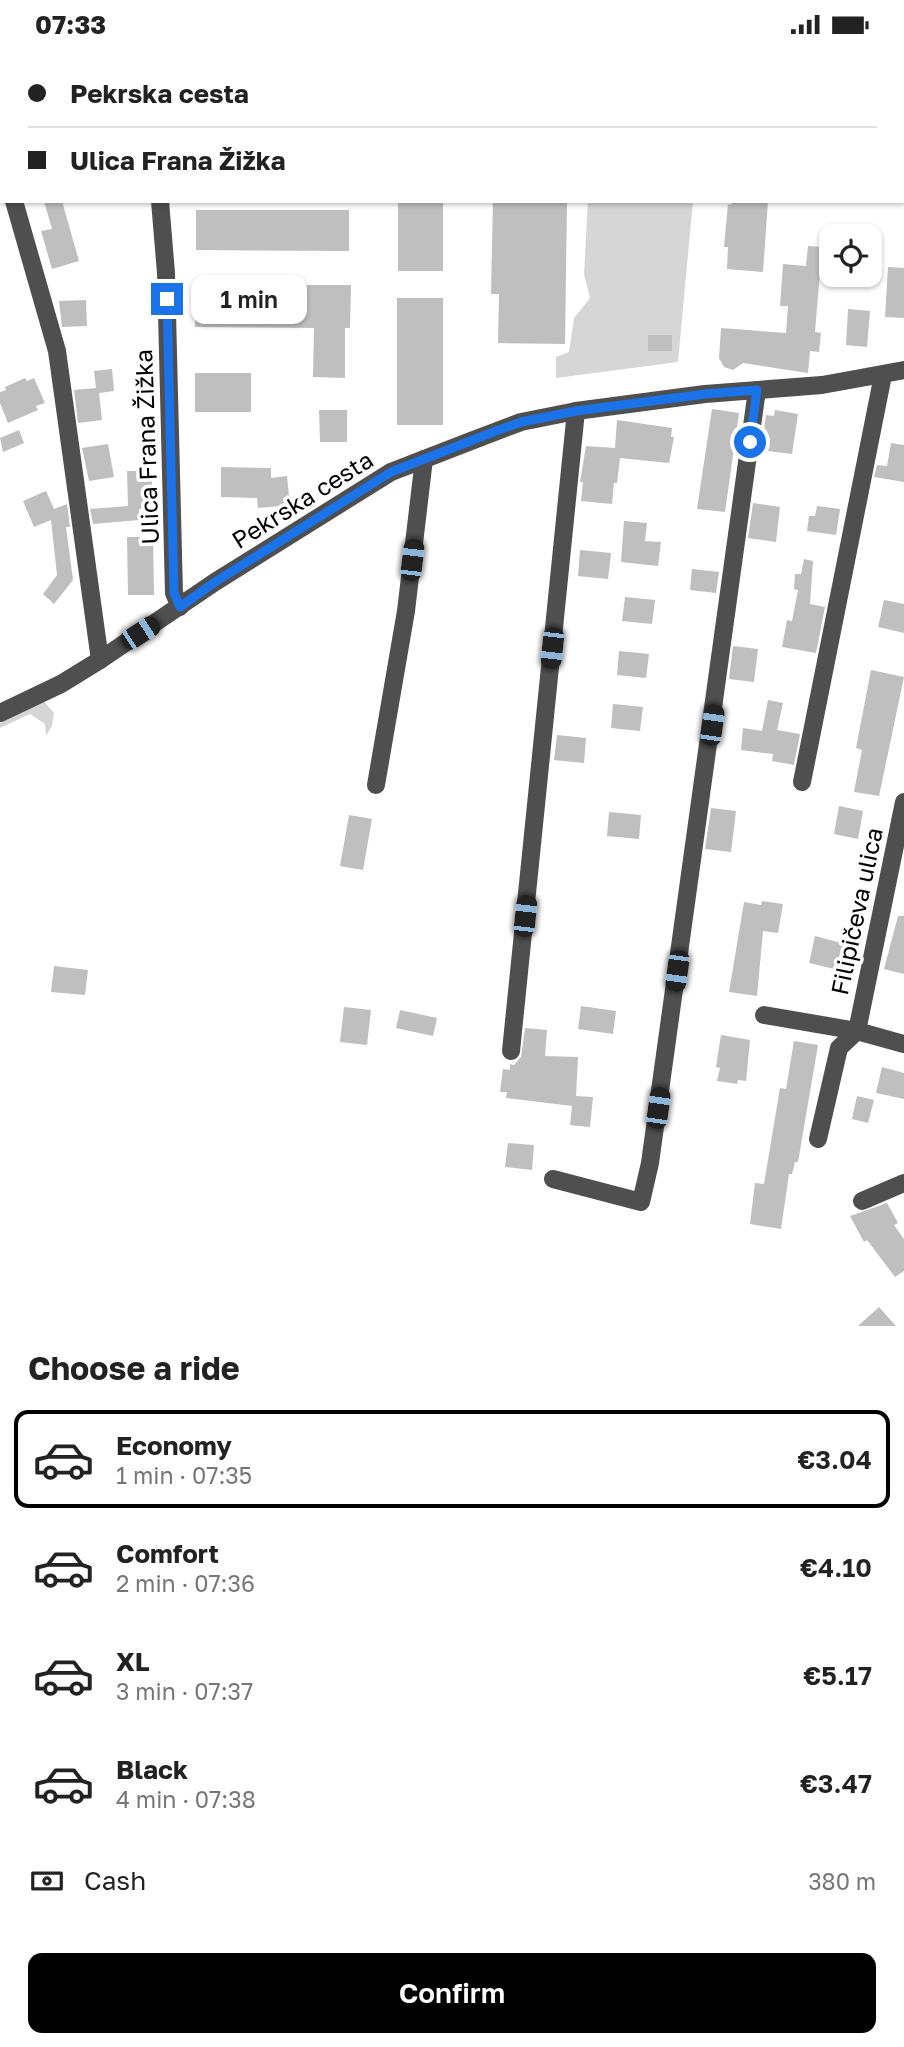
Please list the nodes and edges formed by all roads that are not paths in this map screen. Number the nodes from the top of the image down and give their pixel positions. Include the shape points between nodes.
1 (15, 203) edge
2 (160, 203) edge
3 (904, 370) edge
4 (883, 375) junction
5 (757, 390) junction
6 (576, 411) junction
7 (424, 459) junction
8 (180, 607) junction
9 (100, 660) junction
10 (0, 713) edge
11 (803, 782) dead end
12 (376, 785) dead end
13 (904, 802) edge
14 (764, 1015) dead end
15 (857, 1031) junction
16 (904, 1044) edge
17 (511, 1051) dead end
18 (818, 1139) dead end
19 (553, 1179) dead end
20 (904, 1183) edge
21 (862, 1201) dead end

1 - 9 street via 58,351
2 - 8 street, Ulica Frana Žižka via 174,593
3 - 4 street, Pekrska cesta
4 - 5 street, Pekrska cesta
4 - 11 street
5 - 6 street, Pekrska cesta
5 - 19 street via 641,1202
6 - 7 street, Pekrska cesta via 521,422
6 - 17 street
7 - 8 street, Pekrska cesta via 391,472
7 - 12 street
8 - 9 street, Pekrska cesta
9 - 10 street, Pekrska cesta
13 - 15 street, Filipičeva ulica
14 - 15 street, Filipičeva ulica
15 - 16 street, Filipičeva ulica
15 - 18 street, Filipičeva ulica via 839,1048
20 - 21 street

